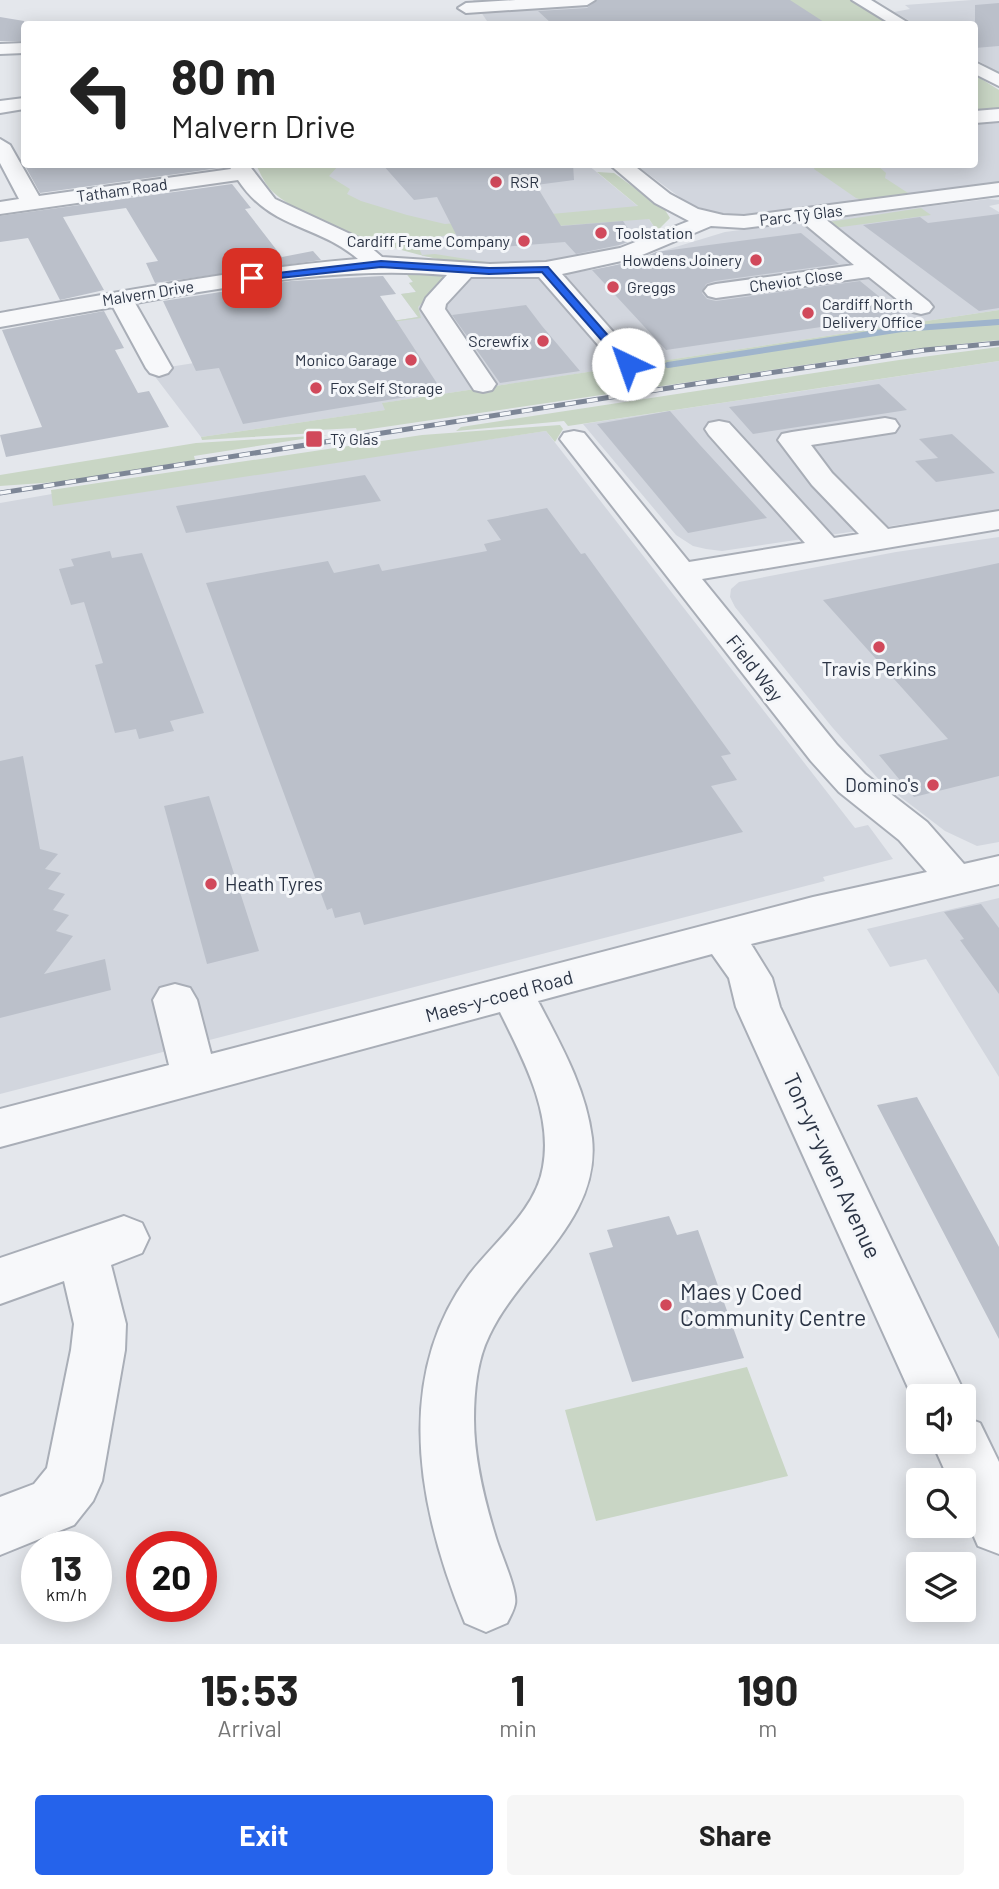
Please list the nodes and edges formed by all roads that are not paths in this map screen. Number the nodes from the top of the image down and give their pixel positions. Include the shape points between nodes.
1 (587, 0) edge
2 (860, 0) edge
3 (464, 4) edge
4 (907, 7) dead end
5 (876, 9) junction
6 (474, 21) edge
7 (897, 21) edge
8 (21, 48) edge
9 (0, 49) edge
10 (978, 69) edge
11 (999, 81) edge
12 (21, 104) edge
13 (0, 107) edge
14 (999, 115) edge
15 (978, 117) edge
16 (7, 151) edge
17 (624, 168) edge
18 (241, 169) edge
19 (999, 189) edge
20 (32, 203) junction
21 (0, 208) edge
22 (805, 214) junction
23 (705, 221) junction
24 (338, 237) junction
25 (376, 264) junction
26 (347, 267) junction
27 (465, 269) junction
28 (545, 269) junction
29 (875, 269) junction
30 (716, 291) dead end
31 (120, 298) junction
32 (921, 307) dead end
33 (0, 317) edge
34 (170, 338) dead end
35 (145, 343) junction
36 (628, 364) dead end
37 (159, 368) dead end
38 (483, 384) dead end
39 (885, 426) dead end
40 (719, 429) dead end
41 (574, 439) dead end
42 (999, 520) edge
43 (881, 539) junction
44 (826, 548) junction
45 (680, 573) junction
46 (999, 870) edge
47 (955, 879) junction
48 (722, 938) junction
49 (512, 993) junction
50 (174, 1000) dead end
51 (195, 1077) junction
52 (0, 1128) edge
53 (0, 1281) edge
54 (933, 1384) edge
55 (966, 1454) edge
56 (999, 1525) edge
57 (0, 1527) edge
58 (486, 1602) dead end

1 - 3 street
2 - 5 street
3 - 6 street
4 - 5 street
5 - 7 street
8 - 9 street
10 - 11 street
12 - 13 street
14 - 15 street
16 - 20 street
17 - 23 street, Parc Tŷ Glas via 677,209
18 - 20 street, Tatham Road
18 - 24 street via 272,206
19 - 22 street, Parc Tŷ Glas
20 - 21 street, Tatham Road
22 - 23 street, Parc Tŷ Glas via 744,222
22 - 29 street, Cheviot Close
23 - 28 street, Malvern Drive via 615,257
24 - 25 street via 358,245
24 - 26 street via 348,254
25 - 26 street, Malvern Drive
25 - 27 street, Malvern Drive
26 - 31 street, Malvern Drive
27 - 28 street, Malvern Drive
27 - 38 street via 433,309
28 - 36 street
29 - 30 street, Cheviot Close
29 - 32 street, Cheviot Close
31 - 33 street, Malvern Drive via 40,301
31 - 35 street
34 - 35 street
35 - 37 street
39 - 43 street via 792,440 822,479
40 - 44 street
41 - 45 street, Field Way
42 - 43 street
43 - 44 street
44 - 45 street
45 - 47 street, Field Way via 852,783 903,822
46 - 47 street, Maes-y-coed Road
47 - 48 street, Maes-y-coed Road
48 - 49 street, Maes-y-coed Road
48 - 54 street, Ton-yr-ywen Avenue via 755,986 758,1007
49 - 51 street, Maes-y-coed Road
49 - 58 street via 566,1114 568,1153 560,1192 549,1213 476,1309 456,1349 447,1392 450,1478
50 - 51 street
51 - 52 street, Maes-y-coed Road
53 - 57 street via 103,1245 98,1350 73,1481 54,1505
55 - 56 street

